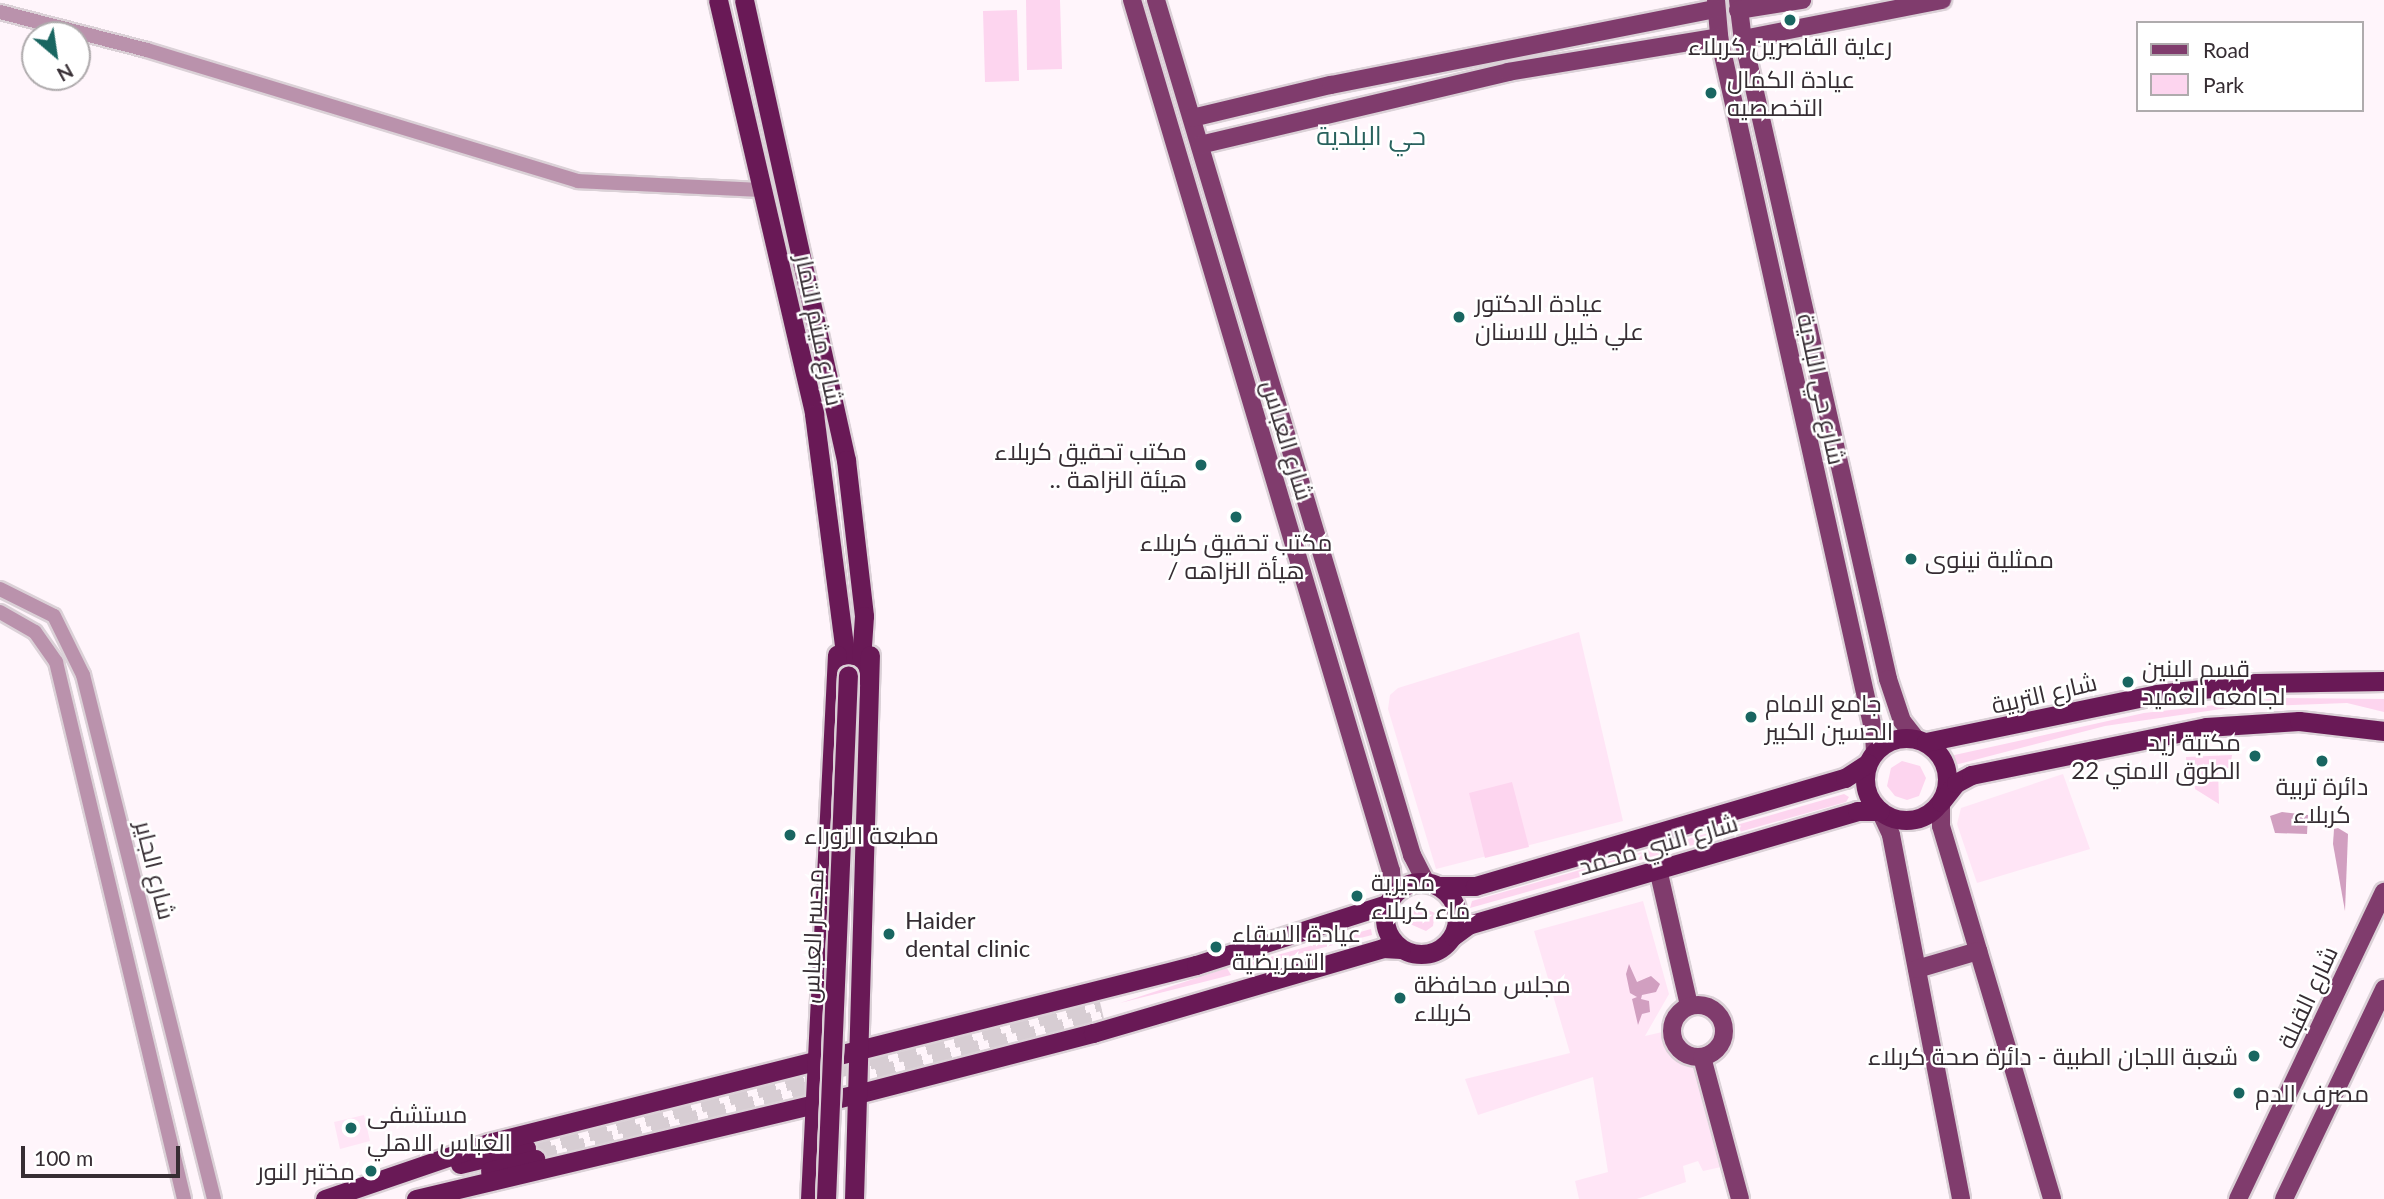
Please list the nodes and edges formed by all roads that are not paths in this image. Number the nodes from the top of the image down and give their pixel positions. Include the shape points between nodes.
1 (718, 0) edge
2 (744, 0) edge
3 (1132, 0) edge
4 (1156, 0) edge
5 (1802, 0) edge
6 (1942, 0) edge
7 (1716, 4) edge
8 (1738, 5) edge
9 (0, 12) edge
10 (1719, 37) junction
11 (1742, 39) junction
12 (1192, 118) junction
13 (1200, 145) junction
14 (764, 190) junction
15 (0, 589) edge
16 (0, 612) edge
17 (864, 616) junction
18 (839, 617) junction
19 (854, 675) junction
20 (1888, 679) junction
21 (2384, 681) edge
22 (1863, 685) junction
23 (2384, 731) edge
24 (1921, 740) junction
25 (1871, 758) junction
26 (1941, 802) junction
27 (1880, 811) junction
28 (1658, 869) junction
29 (1432, 884) junction
30 (2384, 892) edge
31 (1390, 900) junction
32 (144, 914) junction
33 (117, 917) junction
34 (1453, 936) junction
35 (1401, 948) junction
36 (1254, 949) junction
37 (1978, 951) junction
38 (1222, 958) junction
39 (1196, 965) junction
40 (1917, 969) junction
41 (1258, 983) junction
42 (2384, 989) edge
43 (1233, 990) junction
44 (1204, 998) junction
45 (1689, 1006) junction
46 (860, 1023) junction
47 (818, 1026) junction
48 (891, 1039) junction
49 (859, 1047) junction
50 (1702, 1057) junction
51 (817, 1058) junction
52 (783, 1067) junction
53 (902, 1083) junction
54 (858, 1094) junction
55 (815, 1105) junction
56 (778, 1114) junction
57 (856, 1138) junction
58 (813, 1145) junction
59 (407, 1172) junction
60 (184, 1199) edge
61 (214, 1199) edge
62 (325, 1199) edge
63 (415, 1199) edge
64 (810, 1199) edge
65 (826, 1199) edge
66 (837, 1199) edge
67 (854, 1199) edge
68 (1740, 1199) edge
69 (1961, 1199) edge
70 (2052, 1199) edge
71 (2238, 1199) edge
72 (2284, 1199) edge

1 - 14 highway, شارع ميثم التمار
2 - 17 highway, شارع ميثم التمار via 838,413
3 - 31 main road, شارع العباس via 1391,871
4 - 12 main road, شارع العباس
5 - 8 main road
6 - 11 main road
7 - 10 main road, شارع حي البلدية
7 - 12 main road
8 - 11 main road, شارع حي البلدية
9 - 14 street via 147,50 578,181
10 - 13 main road via 1508,72
10 - 22 main road, شارع حي البلدية
11 - 20 main road, شارع حي البلدية
12 - 13 main road, شارع العباس
13 - 29 main road, شارع العباس via 1412,855
14 - 18 highway, شارع ميثم التمار via 814,414
15 - 32 street, شارع الجاير via 54,616 75,652
16 - 33 street, شارع الجاير via 35,632 56,662
17 - 19 highway, شارع ميثم التمار
17 - 46 highway via 872,676
18 - 19 highway, شارع ميثم التمار
18 - 47 highway
19 - 65 highway, مجسر العباس, bridge
19 - 66 highway, مجسر العباس
20 - 22 main road via 1874,689
20 - 24 main road, شارع حي البلدية via 1899,714
21 - 24 highway, شارع التربية via 2256,683 2157,694
22 - 25 main road, شارع حي البلدية
23 - 26 highway via 2299,721 2181,731 1971,775 1956,783
24 - 25 highway via 1896,738
24 - 26 highway via 1946,768
25 - 27 highway via 1866,789
25 - 29 highway, شارع النبي محمد via 1845,778 1475,886
26 - 27 highway via 1931,812 1906,820
26 - 37 main road via 1939,820
27 - 28 highway, شارع النبي محمد via 1857,811
27 - 40 main road via 1890,829
28 - 34 highway, شارع النبي محمد via 1468,925
28 - 45 main road
29 - 31 highway via 1411,883
29 - 34 highway via 1457,908
30 - 71 main road, شارع القبلة
31 - 35 highway via 1387,932
31 - 36 highway
32 - 33 street
32 - 61 street, شارع الجاير
33 - 60 street, شارع الجاير
34 - 35 highway via 1432,953
35 - 41 highway via 1384,948
36 - 38 highway
36 - 41 highway via 1247,967
37 - 40 main road
37 - 70 main road
38 - 39 highway
38 - 43 highway via 1235,972
39 - 44 highway via 1102,1009
39 - 48 highway
40 - 69 main road
41 - 43 highway
42 - 72 main road
43 - 44 highway
44 - 53 highway via 1093,1033
45 - 50 main road via 1672,1023 1672,1038 1680,1051
45 - 50 main road via 1710,1008 1723,1026 1720,1046
46 - 48 highway via 870,1036
46 - 49 highway
47 - 51 highway
47 - 52 highway via 809,1049
48 - 49 highway
49 - 51 highway
49 - 54 highway
50 - 68 main road
51 - 52 highway
51 - 55 highway
52 - 59 highway via 489,1143
53 - 54 highway
53 - 57 highway via 866,1110
54 - 55 highway
54 - 57 highway
55 - 56 highway
55 - 58 highway
56 - 58 highway via 803,1123
56 - 63 highway
57 - 67 highway
58 - 64 highway
59 - 62 highway
59 - 63 highway via 533,1153

